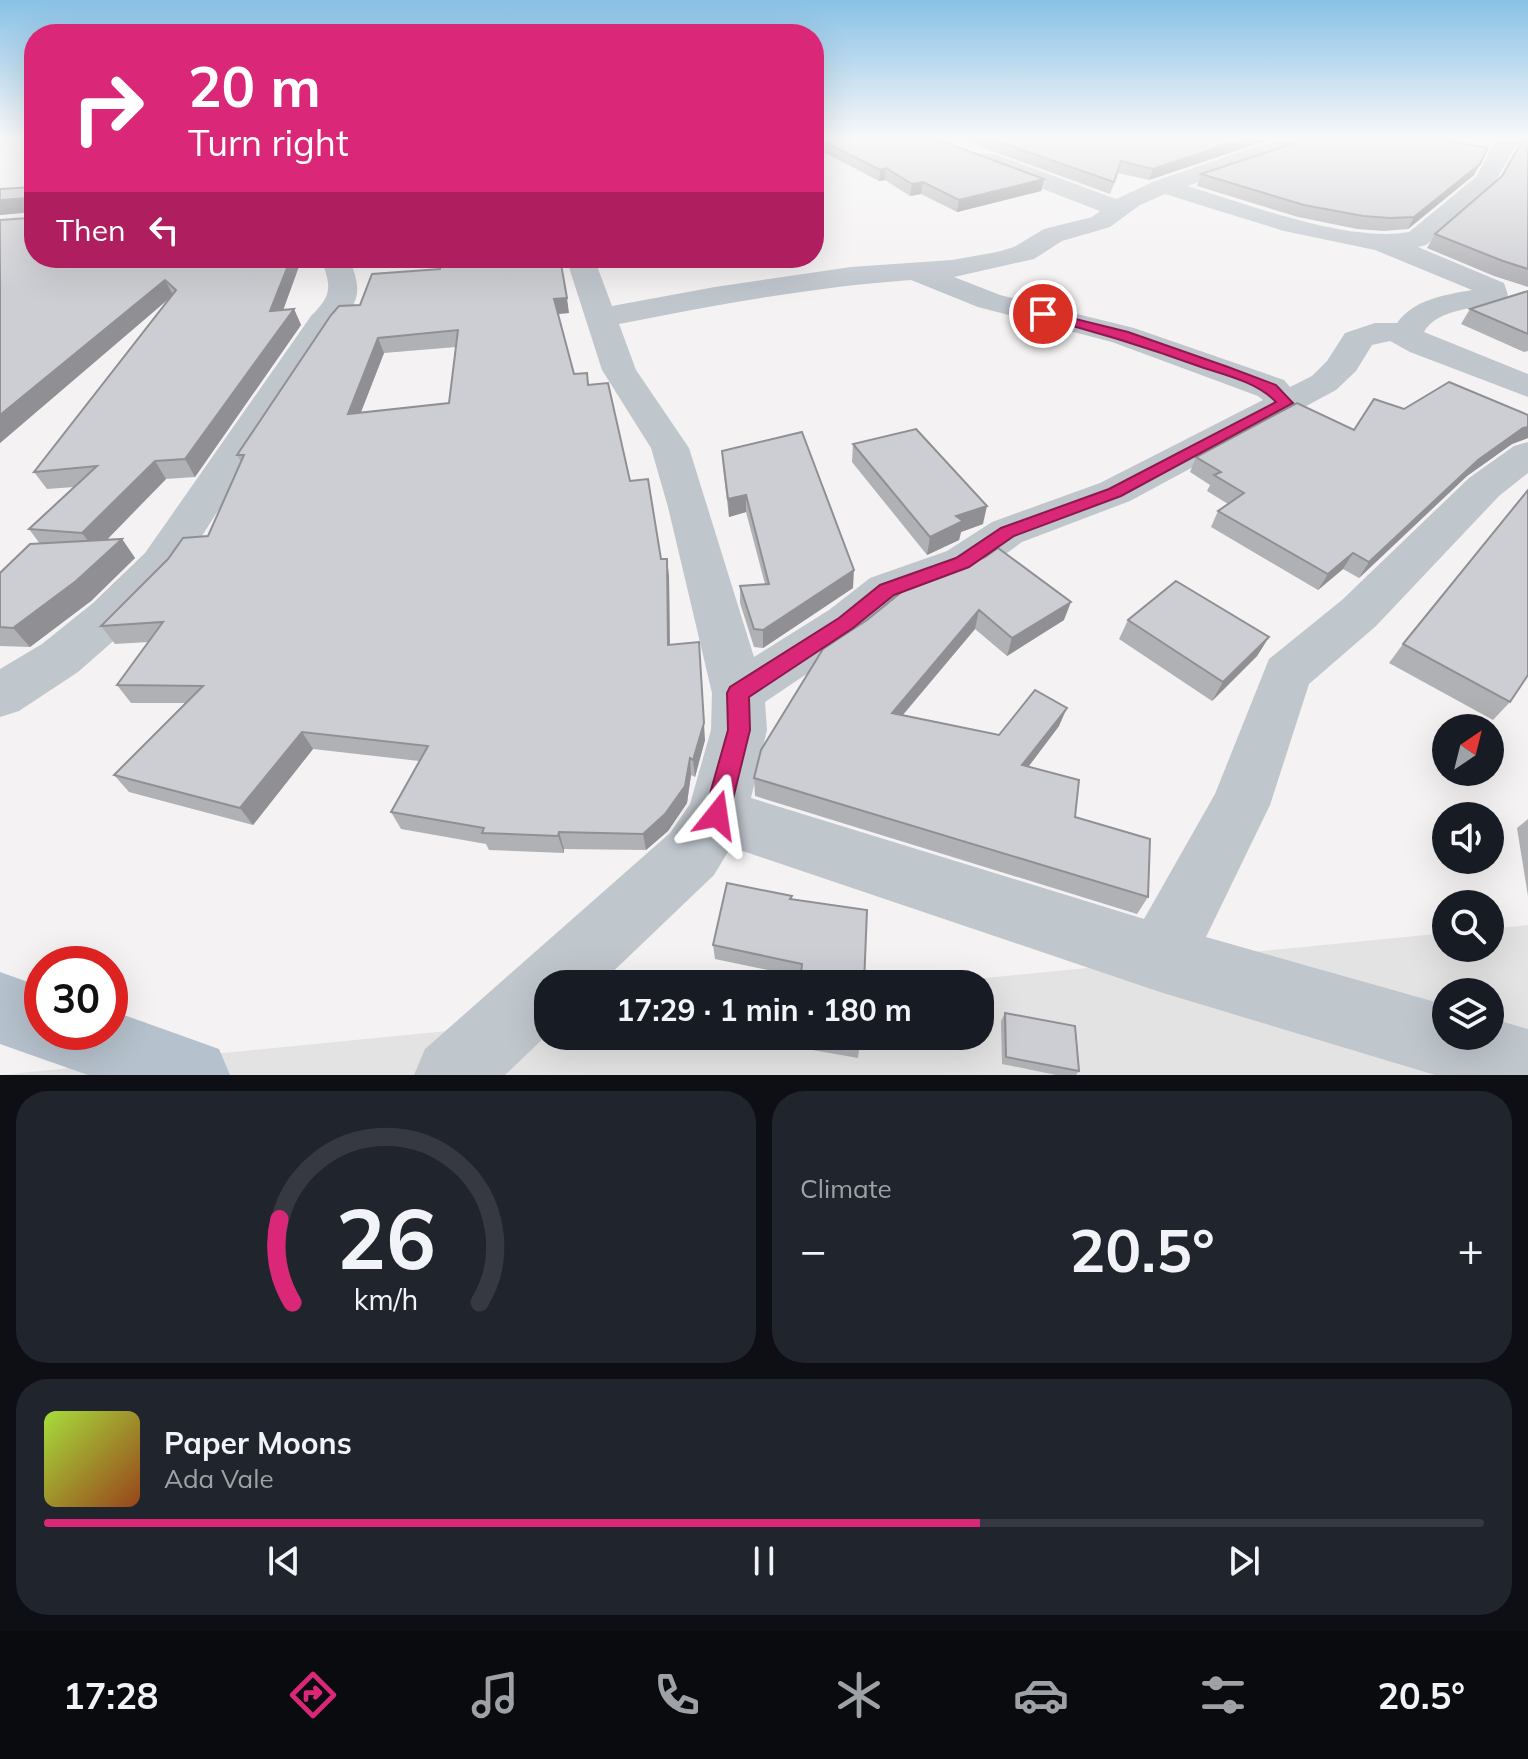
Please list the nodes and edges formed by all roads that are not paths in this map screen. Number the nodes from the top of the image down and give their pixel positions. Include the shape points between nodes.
1 (1066, 189) edge
2 (1157, 189) edge
3 (1174, 189) edge
4 (1475, 189) edge
5 (1119, 209) junction
6 (1385, 244) junction
7 (339, 268) edge
8 (583, 268) edge
9 (914, 271) junction
10 (600, 318) junction
11 (1408, 333) junction
12 (1528, 386) edge
13 (1285, 403) junction
14 (1528, 454) edge
15 (738, 693) junction
16 (0, 696) edge
17 (717, 815) junction
18 (1160, 958) junction
19 (565, 970) edge
20 (534, 999) edge
21 (0, 1008) edge
22 (24, 1017) edge
23 (121, 1050) edge
24 (1528, 1066) edge
25 (193, 1075) edge
26 (451, 1075) edge

1 - 5 street
2 - 5 street
3 - 6 street via 1354,241
4 - 6 street via 1417,239
5 - 9 street via 1101,222 1053,235 1012,257
6 - 11 street via 1493,289 1493,295 1426,313
7 - 16 street via 347,290 344,301 322,323 161,564 60,658
8 - 10 street
9 - 10 street via 760,289
9 - 13 street via 989,301 1123,335 1210,365 1271,388
10 - 15 street via 619,370 670,448
11 - 12 street via 1422,345
11 - 13 street via 1362,336 1324,383
13 - 15 street via 1115,492 1007,532 963,562 887,590
14 - 18 street via 1484,487 1359,613 1287,673 1240,805
15 - 17 street via 739,730
17 - 18 street
17 - 19 street via 692,854
18 - 24 street
20 - 26 street
21 - 22 main road
23 - 25 main road

